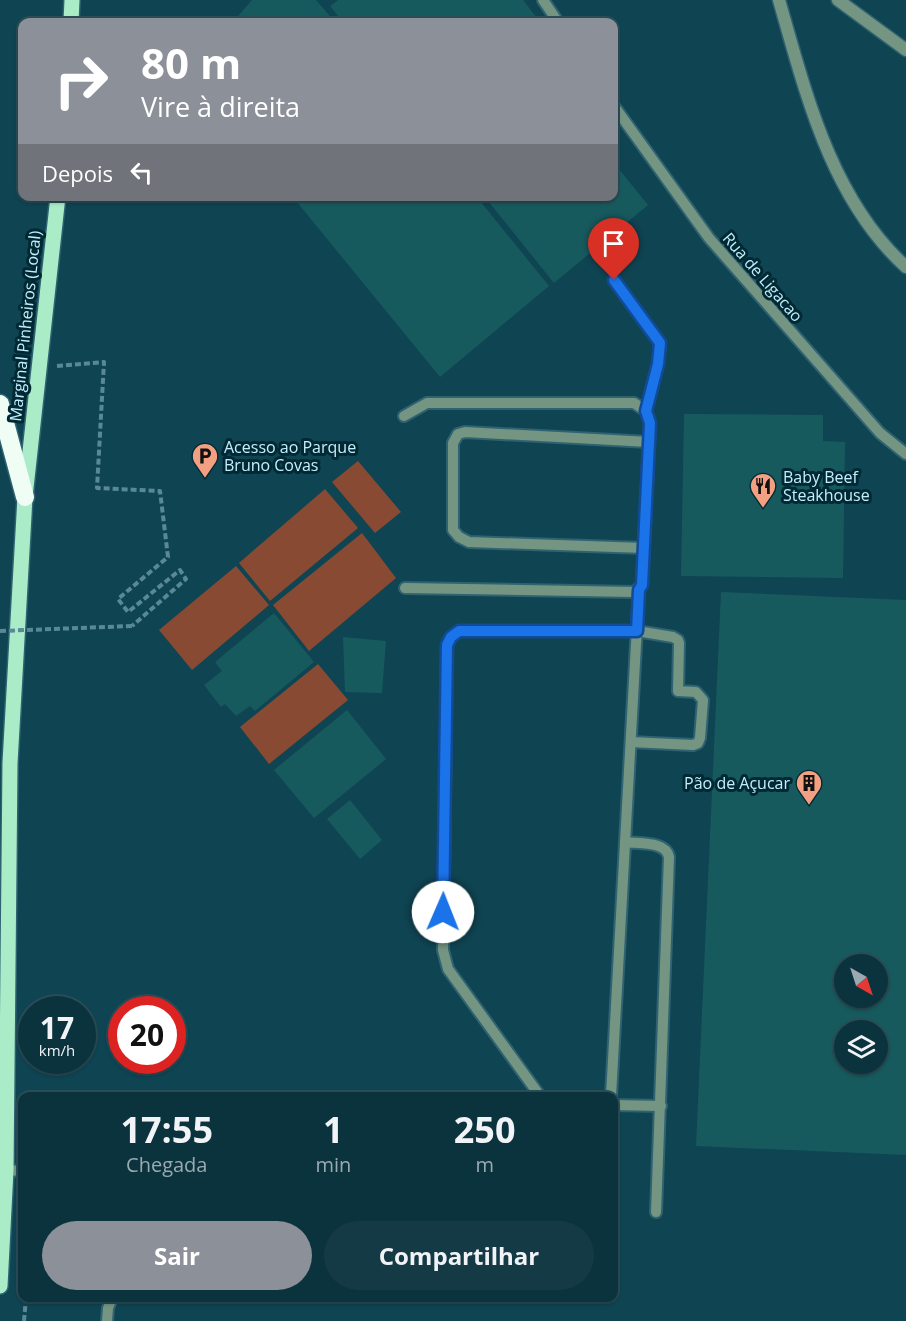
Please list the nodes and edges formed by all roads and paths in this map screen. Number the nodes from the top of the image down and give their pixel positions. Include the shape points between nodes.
1 (72, 0) edge
2 (543, 0) edge
3 (779, 0) edge
4 (838, 0) edge
5 (71, 18) edge
6 (555, 18) edge
7 (906, 50) edge
8 (618, 112) edge
9 (57, 201) edge
10 (906, 267) edge
11 (614, 280) dead end
12 (50, 366) dead end
13 (0, 404) edge
14 (646, 411) junction
15 (404, 416) dead end
16 (649, 442) junction
17 (906, 454) edge
18 (25, 497) junction
19 (644, 548) junction
20 (405, 588) dead end
21 (639, 590) junction
22 (0, 631) edge
23 (637, 631) junction
24 (631, 742) junction
25 (625, 842) junction
26 (537, 1092) edge
27 (611, 1092) edge
28 (618, 1105) edge
29 (661, 1106) junction
30 (6, 1170) junction
31 (18, 1171) edge
32 (656, 1212) dead end
33 (0, 1286) edge
34 (26, 1302) edge
35 (110, 1302) edge
36 (24, 1321) edge
37 (107, 1321) edge

1 - 5 main road
2 - 6 lane
3 - 10 street via 799,71 835,169 868,227
4 - 7 street
8 - 17 lane, Rua de Ligacao via 709,238 880,434
9 - 18 main road, Marginal Pinheiros (Local)
11 - 14 lane via 660,343
12 - 22 path, bridge via 104,362 97,488 160,491 168,557 118,599 128,612 180,570 186,579 132,626
13 - 18 highway
14 - 15 lane via 634,403 427,403
14 - 16 lane
16 - 19 lane
16 - 19 lane via 465,432 458,434 453,443 453,530 459,537 469,542
18 - 30 main road, Marginal Pinheiros (Local) via 10,762
19 - 21 lane
20 - 21 lane
21 - 23 lane
23 - 24 lane
23 - 24 lane via 678,640 678,692 696,692 703,700 698,743
23 - 26 lane via 459,631 447,645 442,950 448,969
24 - 25 lane
25 - 27 lane
25 - 29 lane via 662,847 669,857
28 - 29 lane
29 - 32 lane
30 - 31 lane
30 - 33 main road, Marginal Pinheiros (Local)
34 - 36 path
35 - 37 lane

